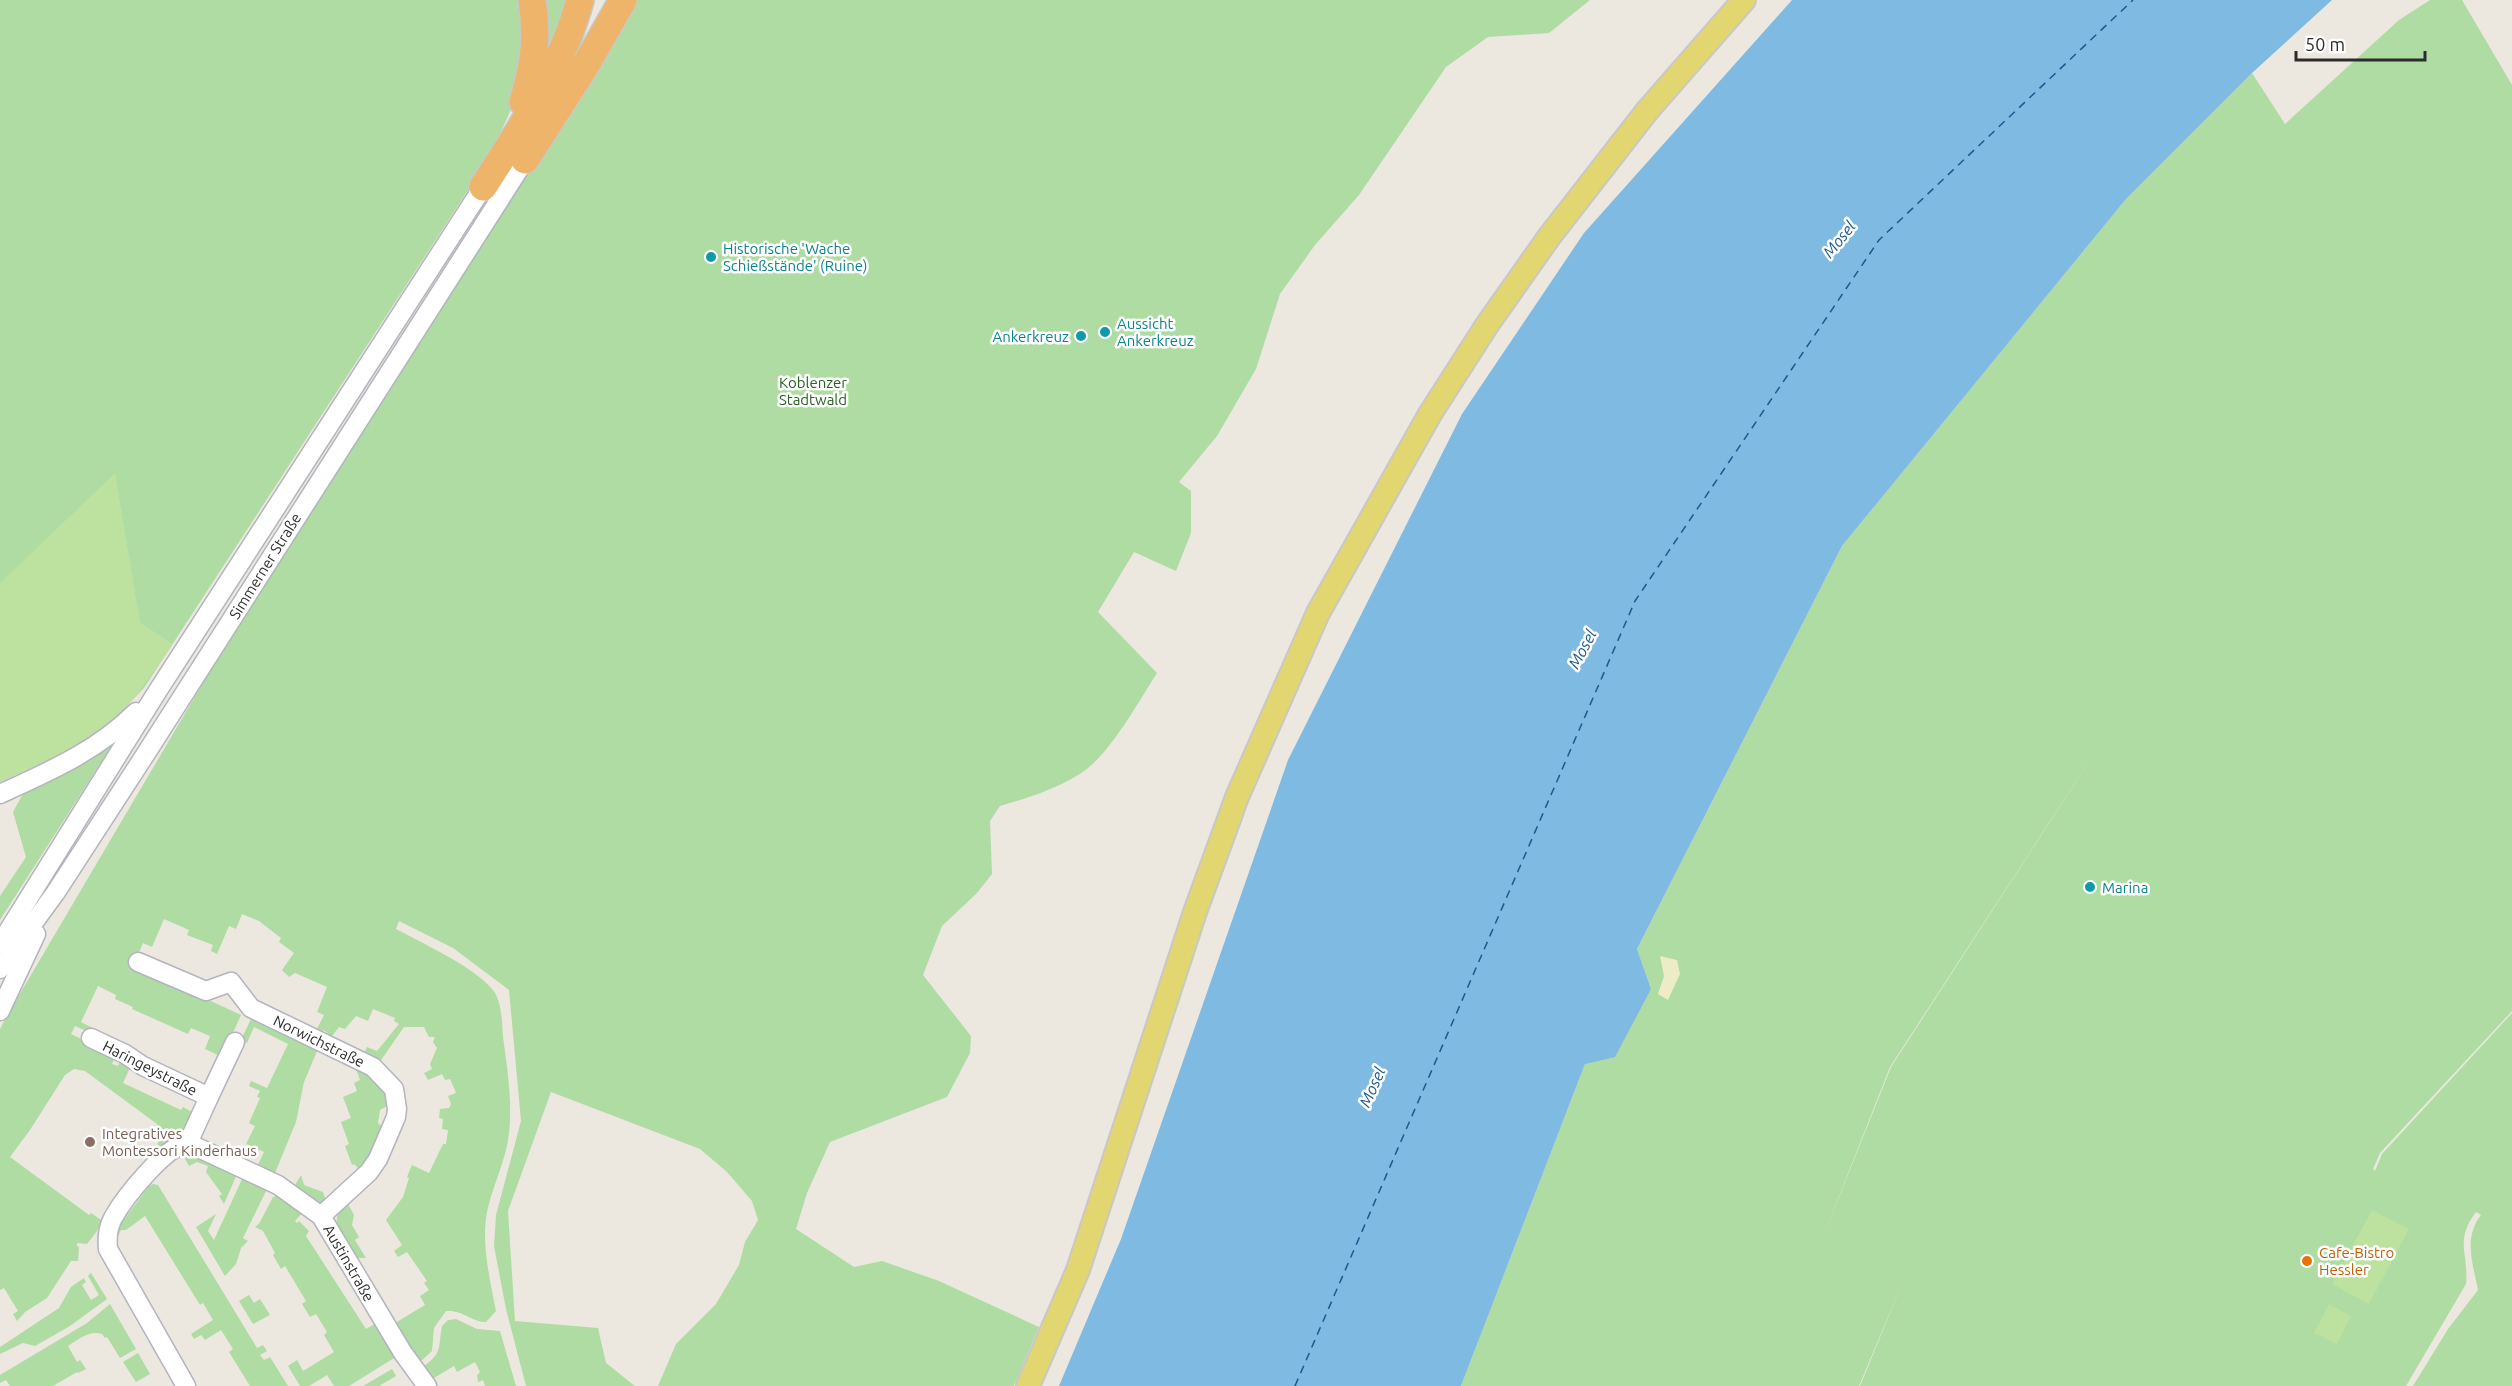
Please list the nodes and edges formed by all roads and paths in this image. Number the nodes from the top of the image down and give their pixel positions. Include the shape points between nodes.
1 (532, 0) edge
2 (580, 0) edge
3 (595, 0) edge
4 (623, 0) edge
5 (1744, 0) edge
6 (525, 160) junction
7 (483, 187) junction
8 (157, 692) junction
9 (0, 794) edge
10 (56, 892) junction
11 (0, 944) edge
12 (138, 962) dead end
13 (0, 969) edge
14 (0, 1011) edge
15 (91, 1038) dead end
16 (235, 1042) dead end
17 (209, 1097) junction
18 (188, 1143) junction
19 (321, 1216) junction
20 (186, 1386) edge
21 (427, 1386) edge
22 (1028, 1386) edge

1 - 7 highway via 533,67 523,102
2 - 7 highway via 558,62
3 - 6 highway via 571,66
4 - 6 highway
5 - 22 main road via 1647,111 1487,324 1430,414 1318,613 1233,808 1191,923 1078,1270
6 - 10 street, Simmerner Straße
7 - 8 street, Simmerner Straße
8 - 9 street via 99,744
8 - 11 street, Simmerner Straße
10 - 13 street, Simmerner Straße
10 - 14 street
12 - 19 street, Norwichstraße via 206,992 231,982 251,1008 373,1067 392,1085 396,1117 381,1155 369,1172
15 - 17 street, Haringeystraße
16 - 17 street, Haringeystraße
17 - 18 street, Haringeystraße
18 - 19 street, Austinstraße via 278,1185
18 - 20 street via 180,1144 151,1168 113,1218 107,1237 108,1249
19 - 21 street, Austinstraße

